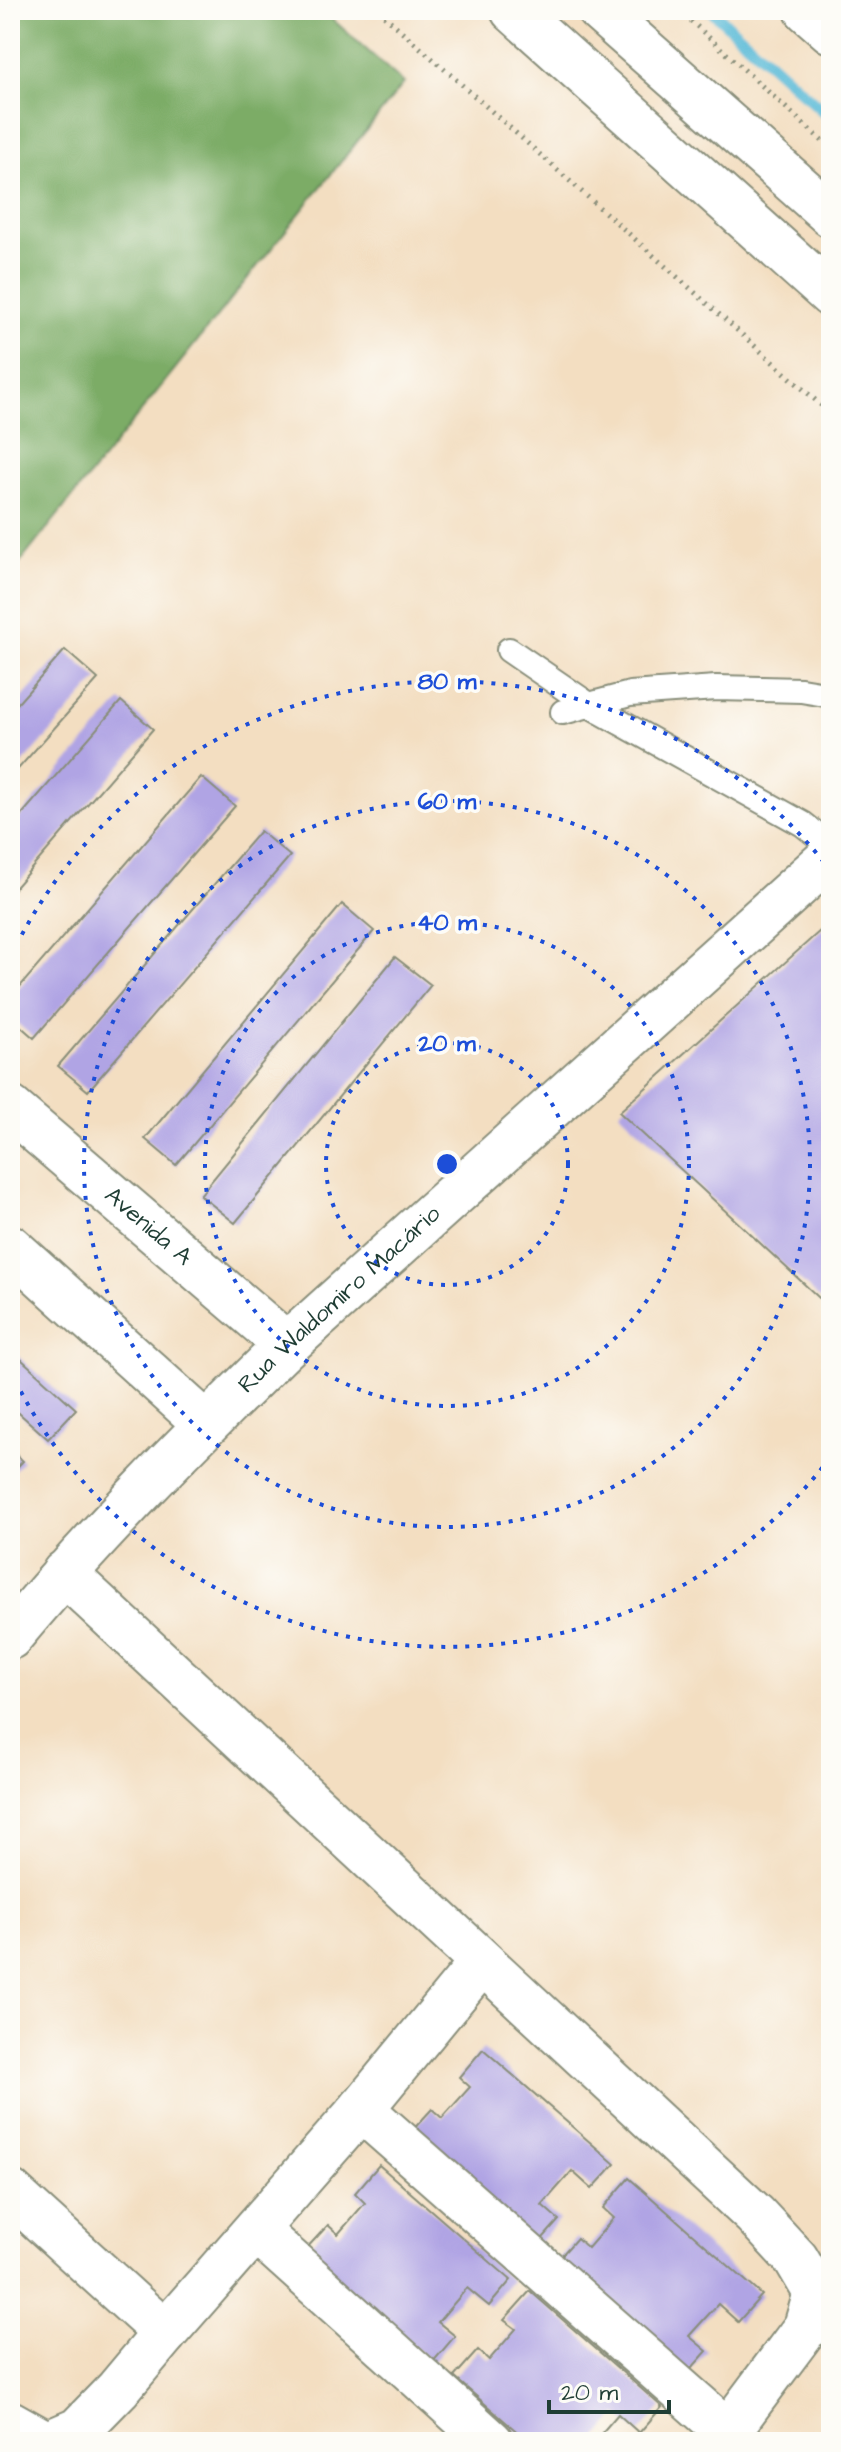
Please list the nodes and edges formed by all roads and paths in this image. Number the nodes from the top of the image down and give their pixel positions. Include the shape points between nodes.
1 (378, 10) edge
2 (513, 10) edge
3 (599, 10) edge
4 (679, 10) edge
5 (807, 10) edge
6 (831, 31) edge
7 (831, 149) edge
8 (831, 215) edge
9 (831, 295) edge
10 (831, 414) edge
11 (509, 650) dead end
12 (831, 695) edge
13 (589, 705) junction
14 (563, 712) dead end
15 (831, 846) edge
16 (831, 856) edge
17 (10, 1109) edge
18 (10, 1247) edge
19 (287, 1345) junction
20 (206, 1424) junction
21 (64, 1573) junction
22 (10, 1637) edge
23 (481, 1963) junction
24 (361, 2109) junction
25 (10, 2192) edge
26 (256, 2230) junction
27 (165, 2333) junction
28 (10, 2423) edge
29 (724, 2437) edge
30 (47, 2442) edge
31 (491, 2442) edge

1 - 10 path
2 - 9 main road
3 - 8 main road
4 - 7 path
5 - 6 main road
11 - 13 lane
12 - 13 lane via 716,688 630,694
13 - 14 lane
13 - 15 lane via 803,824
16 - 19 main road, Rua Waldomiro Macário
17 - 19 main road, Avenida A
18 - 20 main road
19 - 20 main road, Rua Waldomiro Macário
20 - 21 main road, Rua Waldomiro Macário
21 - 22 main road, Rua Waldomiro Macário
21 - 23 main road
23 - 24 main road
23 - 29 main road via 755,2215 796,2259 816,2293 806,2327
24 - 26 main road
24 - 29 main road
25 - 27 main road
26 - 27 main road
26 - 31 main road
27 - 30 main road via 78,2430
28 - 30 main road

